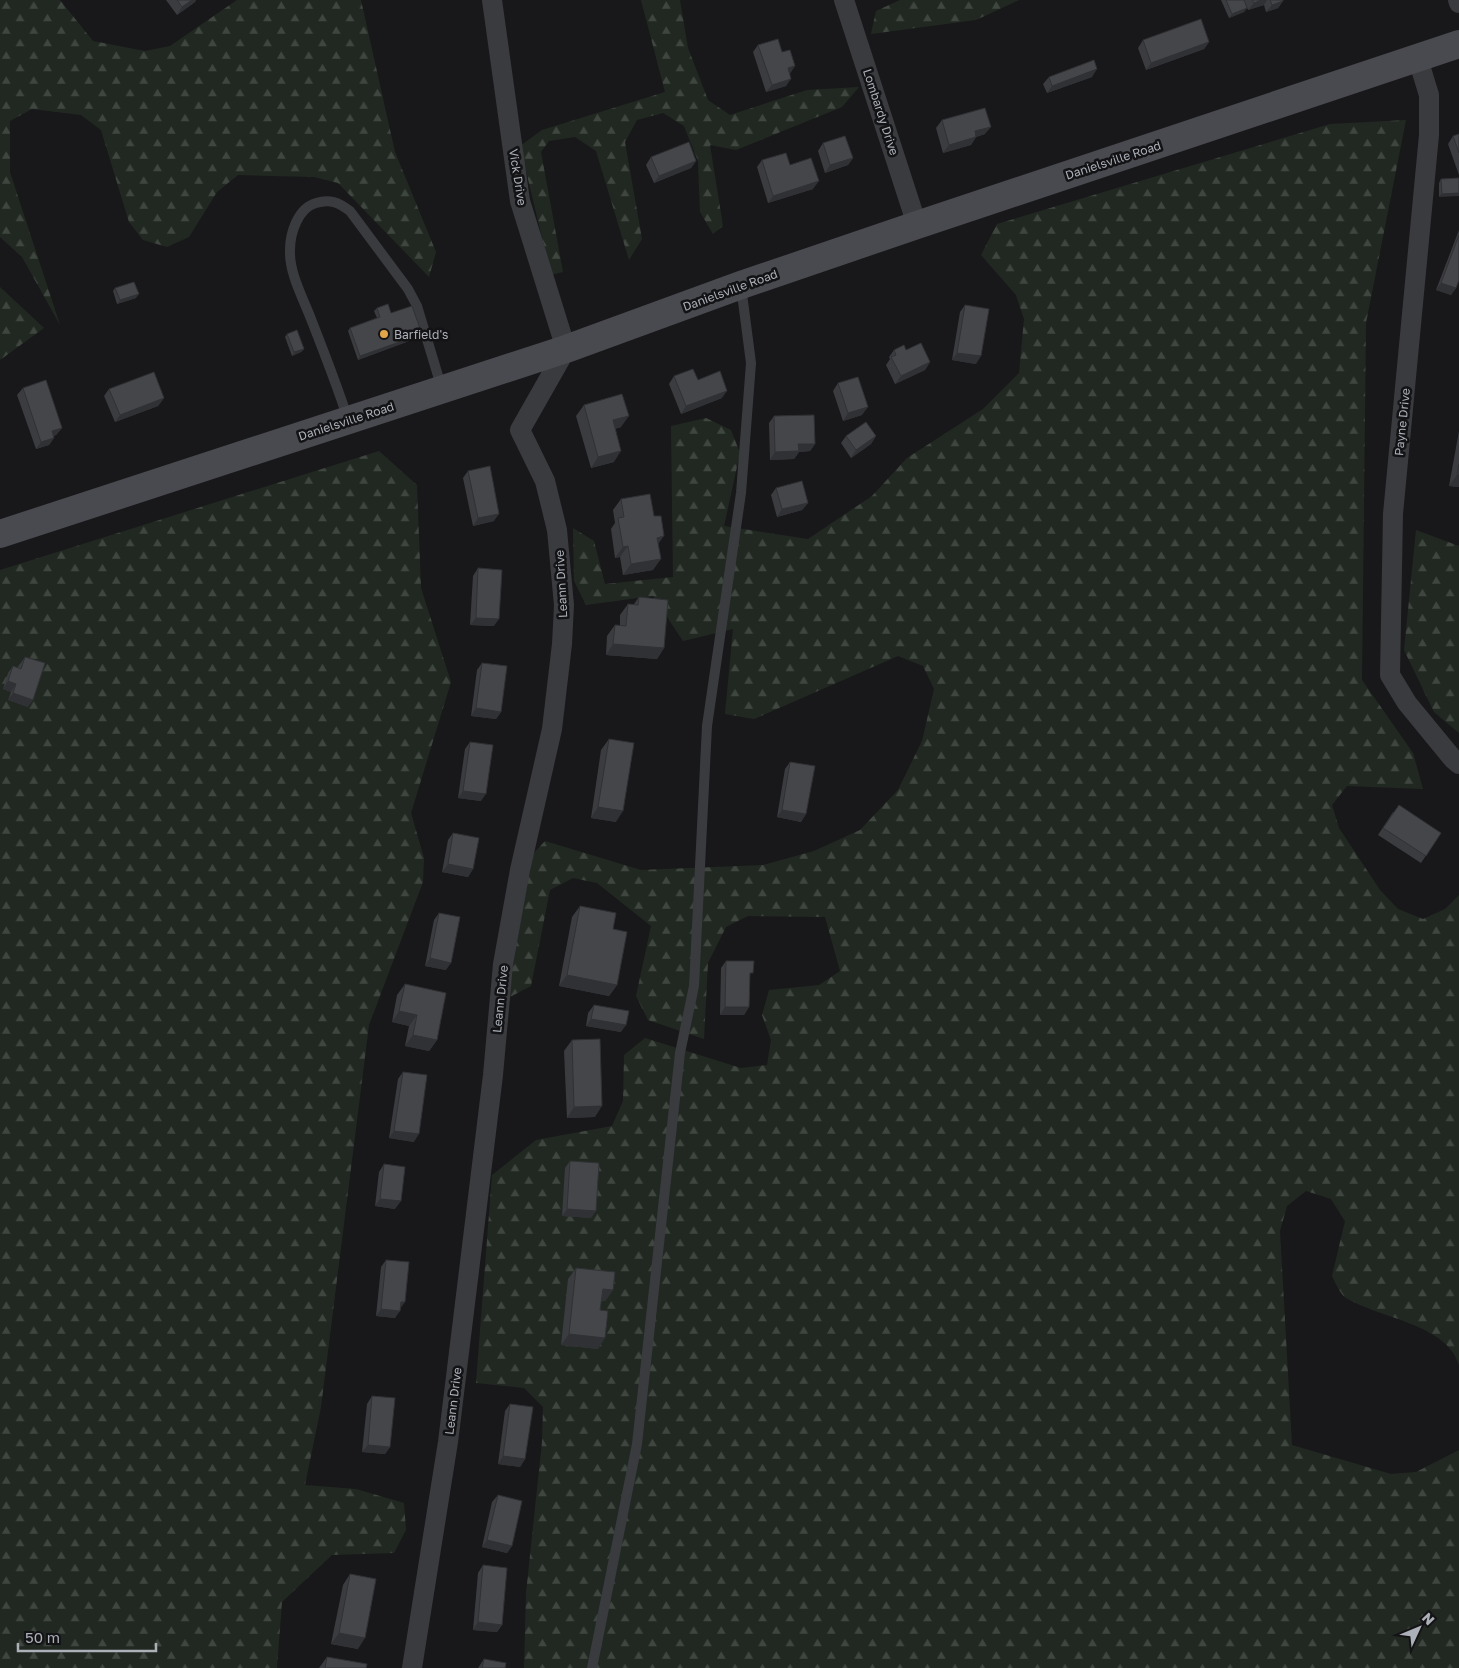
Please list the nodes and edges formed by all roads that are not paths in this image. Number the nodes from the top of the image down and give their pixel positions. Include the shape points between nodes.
1 (492, 0) edge
2 (844, 0) edge
3 (1459, 44) edge
4 (1418, 59) junction
5 (917, 224) junction
6 (741, 285) junction
7 (566, 349) junction
8 (443, 390) junction
9 (348, 420) junction
10 (0, 534) edge
11 (1459, 764) edge
12 (412, 1668) edge
13 (592, 1668) edge

1 - 7 street, Vick Drive via 520,202
2 - 5 street, Lombardy Drive
3 - 4 main road, Danielsville Road
4 - 5 main road, Danielsville Road
4 - 11 street, Payne Drive via 1429,95 1430,135 1393,514 1390,675 1407,703
5 - 6 main road, Danielsville Road
6 - 7 main road, Danielsville Road
6 - 13 lane via 751,363 741,492 707,726 694,986 680,1054 637,1444
7 - 8 main road, Danielsville Road
7 - 12 street, Leann Drive via 520,430 545,481 557,530 564,605 562,644 552,729 520,870 503,964 492,1085 448,1442
8 - 9 main road, Danielsville Road
8 - 9 lane via 417,306 408,289 350,211 339,202 327,200 312,204 301,212 290,251 296,281
9 - 10 main road, Danielsville Road

